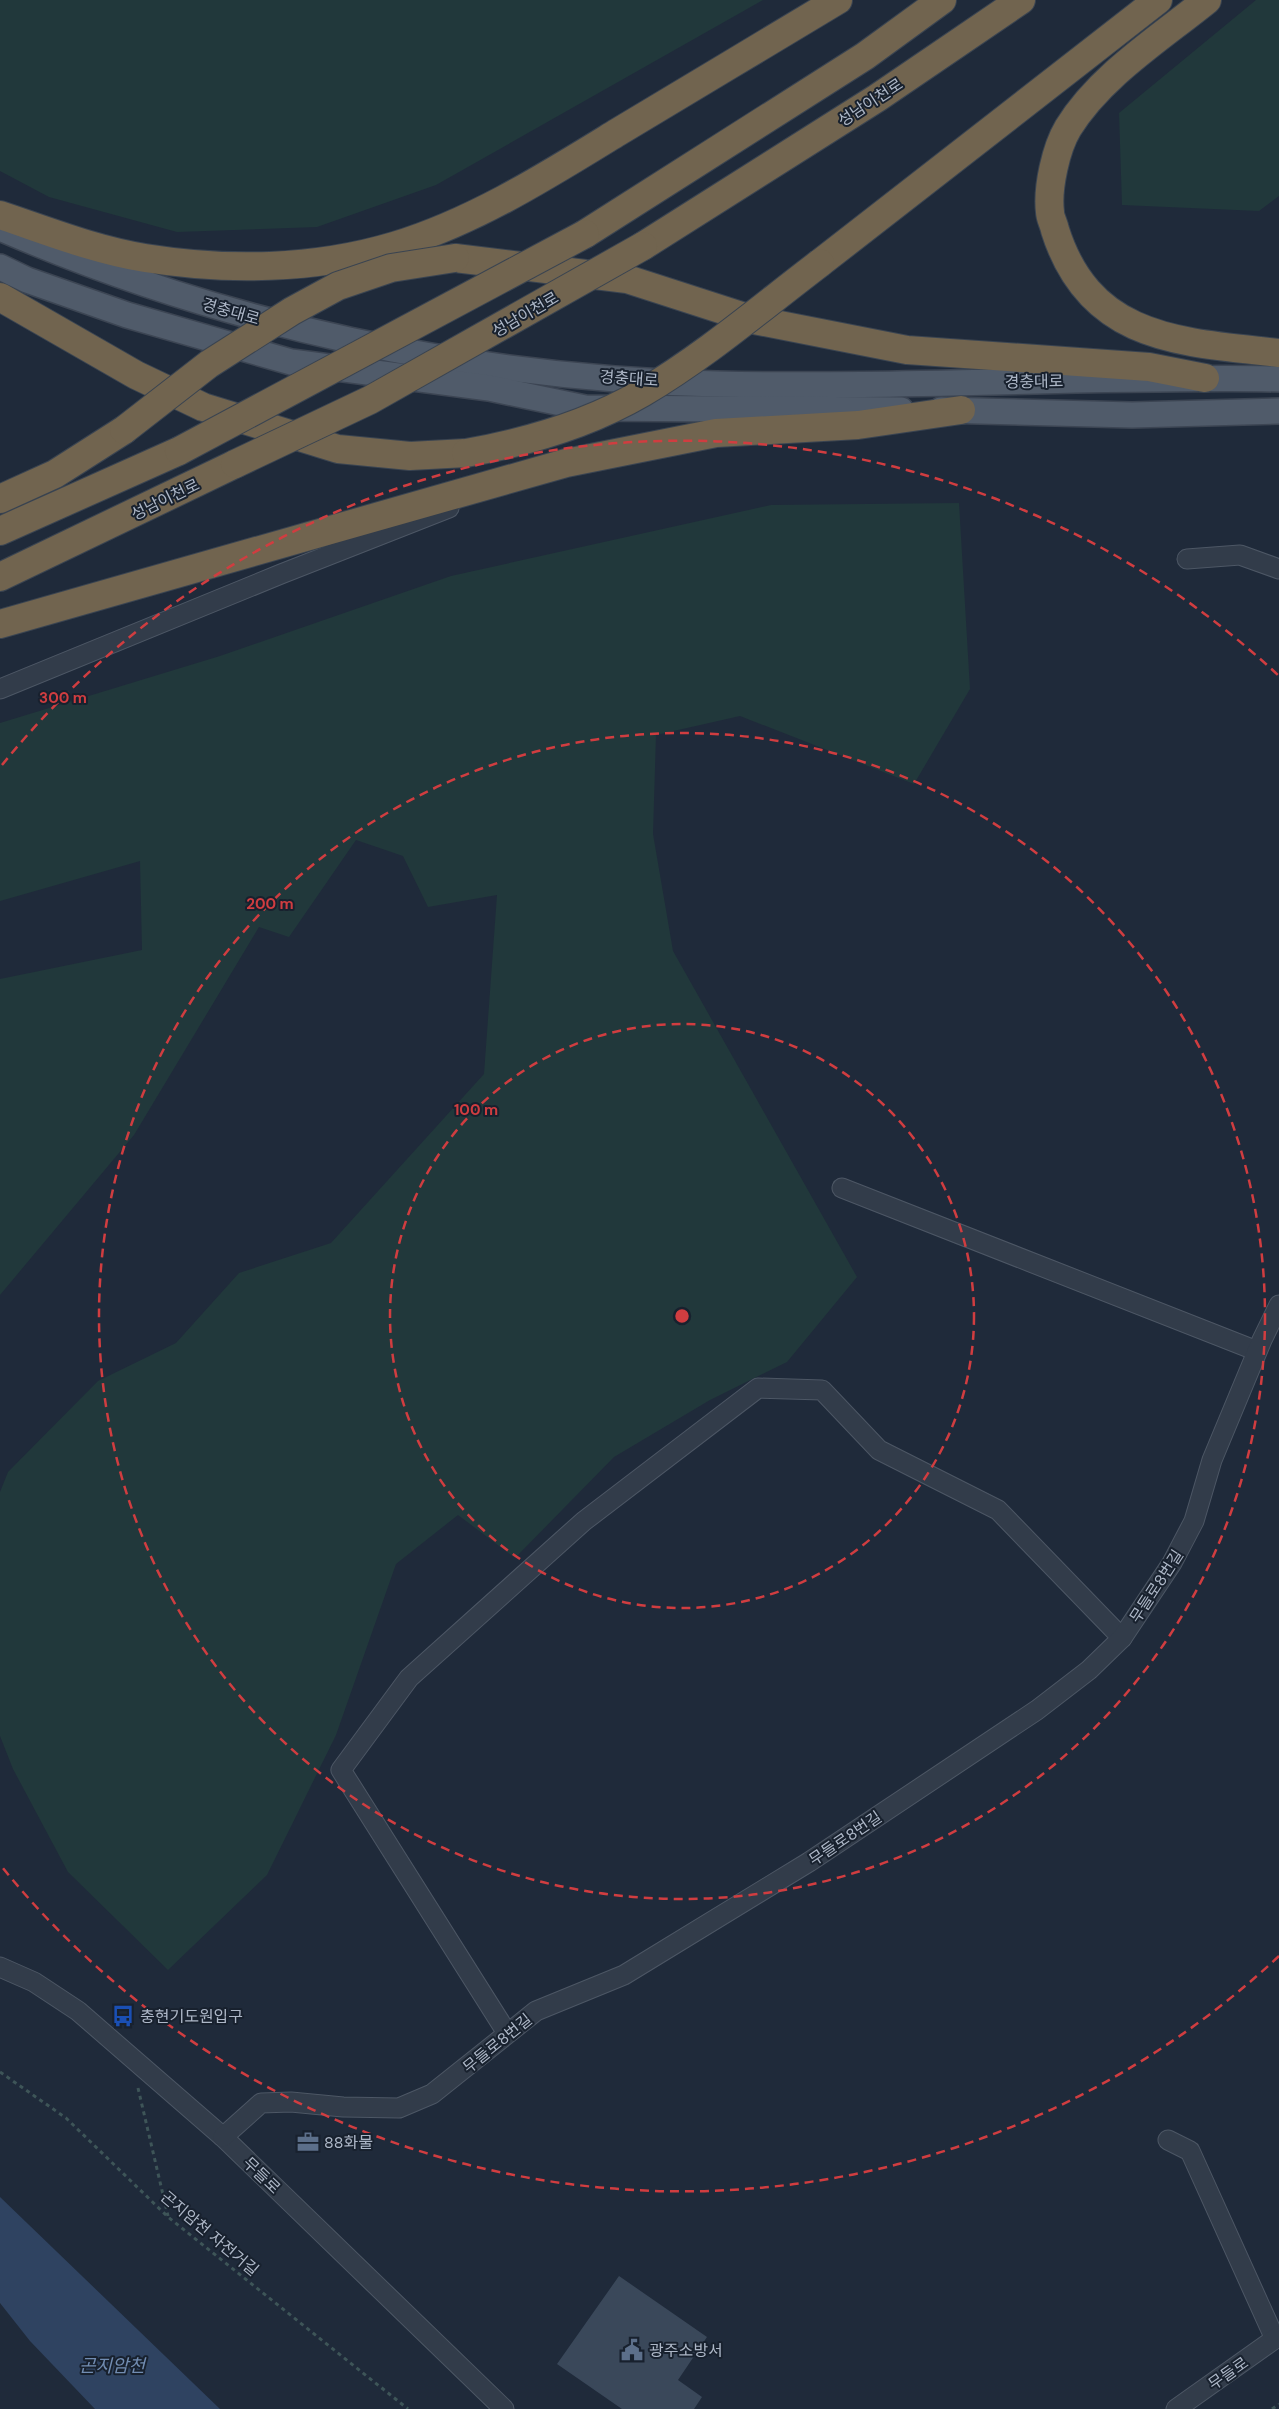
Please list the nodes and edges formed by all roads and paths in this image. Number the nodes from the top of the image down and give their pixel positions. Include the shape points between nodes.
1 (838, 0) edge
2 (942, 0) edge
3 (1021, 0) edge
4 (1158, 0) edge
5 (1207, 0) edge
6 (0, 215) edge
7 (0, 228) edge
8 (0, 267) edge
9 (0, 297) edge
10 (1279, 353) edge
11 (1205, 378) junction
12 (1279, 379) edge
13 (961, 410) junction
14 (1279, 411) edge
15 (566, 463) junction
16 (0, 499) edge
17 (0, 531) edge
18 (1187, 559) dead end
19 (1279, 569) edge
20 (0, 577) edge
21 (0, 624) edge
22 (0, 689) edge
23 (842, 1188) dead end
24 (1279, 1305) edge
25 (1257, 1350) junction
26 (1122, 1638) junction
27 (0, 1967) edge
28 (506, 2033) junction
29 (130, 2055) junction
30 (0, 2072) edge
31 (223, 2137) junction
32 (1168, 2140) dead end
33 (168, 2217) junction
34 (1277, 2338) edge
35 (1279, 2404) edge
36 (408, 2409) edge
37 (504, 2409) edge
38 (1176, 2409) edge
39 (1272, 2409) edge

1 - 6 highway via 526,188 394,246 330,260 266,267 197,264 144,258 86,245
2 - 17 highway, bridge via 865,56 585,234 179,451
3 - 20 highway, 성남이천로, bridge via 877,98 643,246 370,400
4 - 9 highway, bridge via 690,361 641,393 563,429 531,439 466,453 410,456 338,449 203,407 136,375
5 - 10 highway via 1098,88 1068,129 1052,173 1050,212 1062,253 1087,292 1114,315 1151,333 1189,342
7 - 11 main road, 경충대로 via 68,258 240,314 371,346 492,366 714,384
8 - 13 main road, 경충대로 via 27,280 127,315 291,362 489,388 584,408
11 - 12 main road, 경충대로
11 - 16 highway, bridge via 1149,367 907,350 754,320 627,279 455,258 391,268 338,286 209,364 124,430 55,474
13 - 14 main road, 경충대로 via 1132,415
13 - 15 highway via 858,425 716,433
15 - 21 highway
15 - 22 street via 281,574
18 - 19 street via 1240,555
23 - 25 street
24 - 25 street, 무들로8번길
25 - 26 street, 무들로8번길 via 1212,1460 1194,1521 1172,1563
26 - 28 street, 무들로8번길 via 1090,1670 1037,1710 809,1862 624,1976 536,2011
26 - 28 street via 998,1510 879,1450 822,1390 758,1388 584,1521 409,1678 341,1770
27 - 29 street, 무들로 via 34,1982 70,2006
28 - 31 street, 무들로8번길 via 432,2094 399,2108 262,2103
29 - 31 street, 무들로
29 - 33 path
30 - 33 path, 곤지암천 자전거길 via 66,2118
31 - 37 street, 무들로
32 - 34 street via 1190,2151
33 - 36 path, 곤지암천 자전거길
34 - 38 street, 무들로
35 - 39 path

